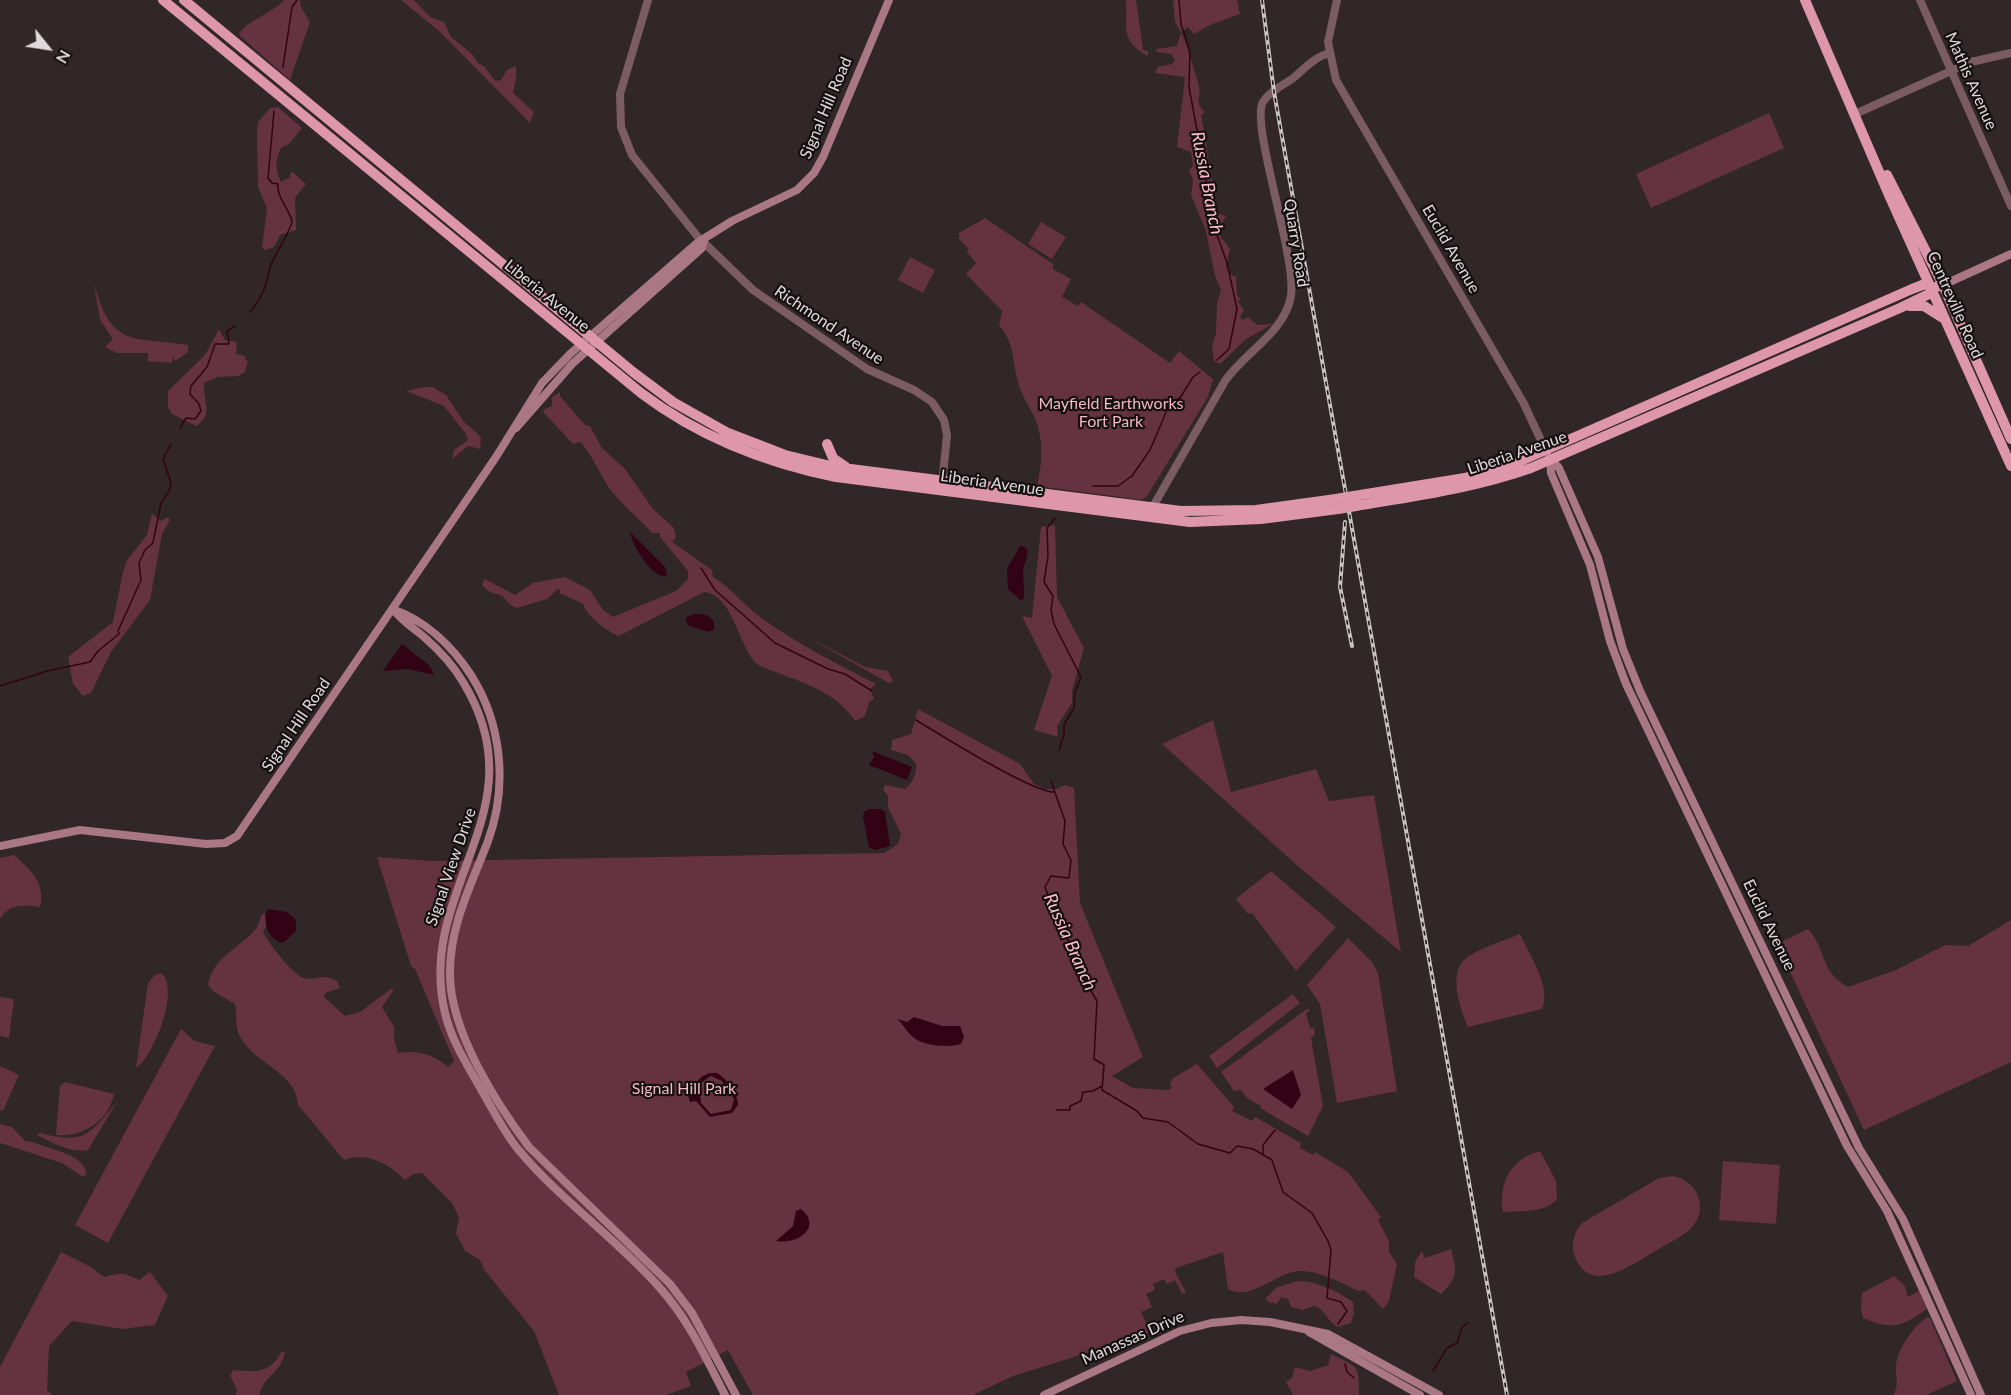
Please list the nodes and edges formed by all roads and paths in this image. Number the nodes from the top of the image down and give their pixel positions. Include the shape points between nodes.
1 (163, 0) edge
2 (184, 0) edge
3 (648, 0) edge
4 (888, 0) edge
5 (1337, 0) edge
6 (1805, 0) edge
7 (1920, 0) edge
8 (1329, 53) junction
9 (2011, 53) edge
10 (1951, 70) junction
11 (1855, 114) junction
12 (1873, 154) junction
13 (2011, 206) edge
14 (704, 241) junction
15 (2011, 254) edge
16 (1919, 260) junction
17 (665, 271) junction
18 (1937, 286) junction
19 (1912, 289) junction
20 (648, 296) junction
21 (1900, 308) junction
22 (1946, 321) junction
23 (589, 343) junction
24 (2011, 439) edge
25 (826, 444) dead end
26 (1548, 455) junction
27 (2011, 466) edge
28 (852, 470) junction
29 (941, 487) junction
30 (1150, 514) junction
31 (392, 609) junction
32 (0, 846) edge
33 (1308, 1332) junction
34 (725, 1395) edge
35 (736, 1395) edge
36 (1044, 1395) edge
37 (1420, 1395) edge
38 (1439, 1395) edge
39 (1971, 1395) edge
40 (1982, 1395) edge

1 - 23 highway, Liberia Avenue
2 - 23 highway, Liberia Avenue
3 - 14 street, Richmond Avenue via 622,83 621,127 635,160
4 - 14 main road, Signal Hill Road via 814,173 797,190 732,221
5 - 8 street via 1329,32
6 - 11 highway, Centreville Road
7 - 10 street, Mathis Avenue
8 - 26 street, Euclid Avenue via 1345,97 1523,402
8 - 30 street, Quarry Road via 1304,68 1261,106 1291,283 1285,315 1230,373
9 - 10 street via 1984,57
10 - 11 street
10 - 13 street, Mathis Avenue
11 - 12 highway, Centreville Road
12 - 16 highway, Centreville Road
12 - 18 highway, Centreville Road via 1896,191
14 - 17 main road, Signal Hill Road
14 - 20 main road, Signal Hill Road via 702,248
14 - 29 street, Richmond Avenue via 739,278 780,310 867,369 915,390 932,402 942,416 947,435
15 - 18 main road, Liberia Avenue
16 - 18 highway, Centreville Road
16 - 19 highway via 1920,277
17 - 20 main road
17 - 23 main road, Signal Hill Road
18 - 19 highway, Liberia Avenue via 1925,284
18 - 21 highway, Liberia Avenue
18 - 22 highway, Centreville Road
18 - 24 highway, Centreville Road
19 - 26 highway, Liberia Avenue
20 - 23 main road, Signal Hill Road
21 - 22 highway via 1922,305
21 - 26 highway, Liberia Avenue
22 - 27 highway, Centreville Road
23 - 28 highway, Liberia Avenue via 662,394 728,433 785,455
23 - 29 highway, Liberia Avenue via 659,407 740,449 820,474
23 - 31 main road, Signal Hill Road via 514,430
25 - 28 highway via 836,460
26 - 30 highway, Liberia Avenue, bridge via 1492,481 1234,521
26 - 39 main road, Euclid Avenue via 1551,473 1590,565 1626,684 1847,1146 1887,1211
26 - 40 main road, Euclid Avenue via 1559,468 1598,556 1623,650 1640,691 1859,1148 1903,1219
28 - 29 highway, Liberia Avenue
29 - 30 highway, Liberia Avenue
31 - 32 main road, Signal Hill Road via 243,830 233,839 206,844 80,830
31 - 34 main road, Signal View Drive via 435,647 459,675 476,706 488,750 489,788 484,821 450,907 441,949 442,995 454,1041 516,1146 661,1288 687,1323
31 - 35 main road, Signal View Drive via 430,630 460,660 483,697 498,753 499,792 493,825 461,906 451,948 452,994 463,1036 529,1147 684,1301
33 - 36 main road, Manassas Drive via 1257,1320 1204,1324 1168,1336
33 - 37 main road, Manassas Drive
33 - 38 main road, Manassas Drive via 1339,1339

